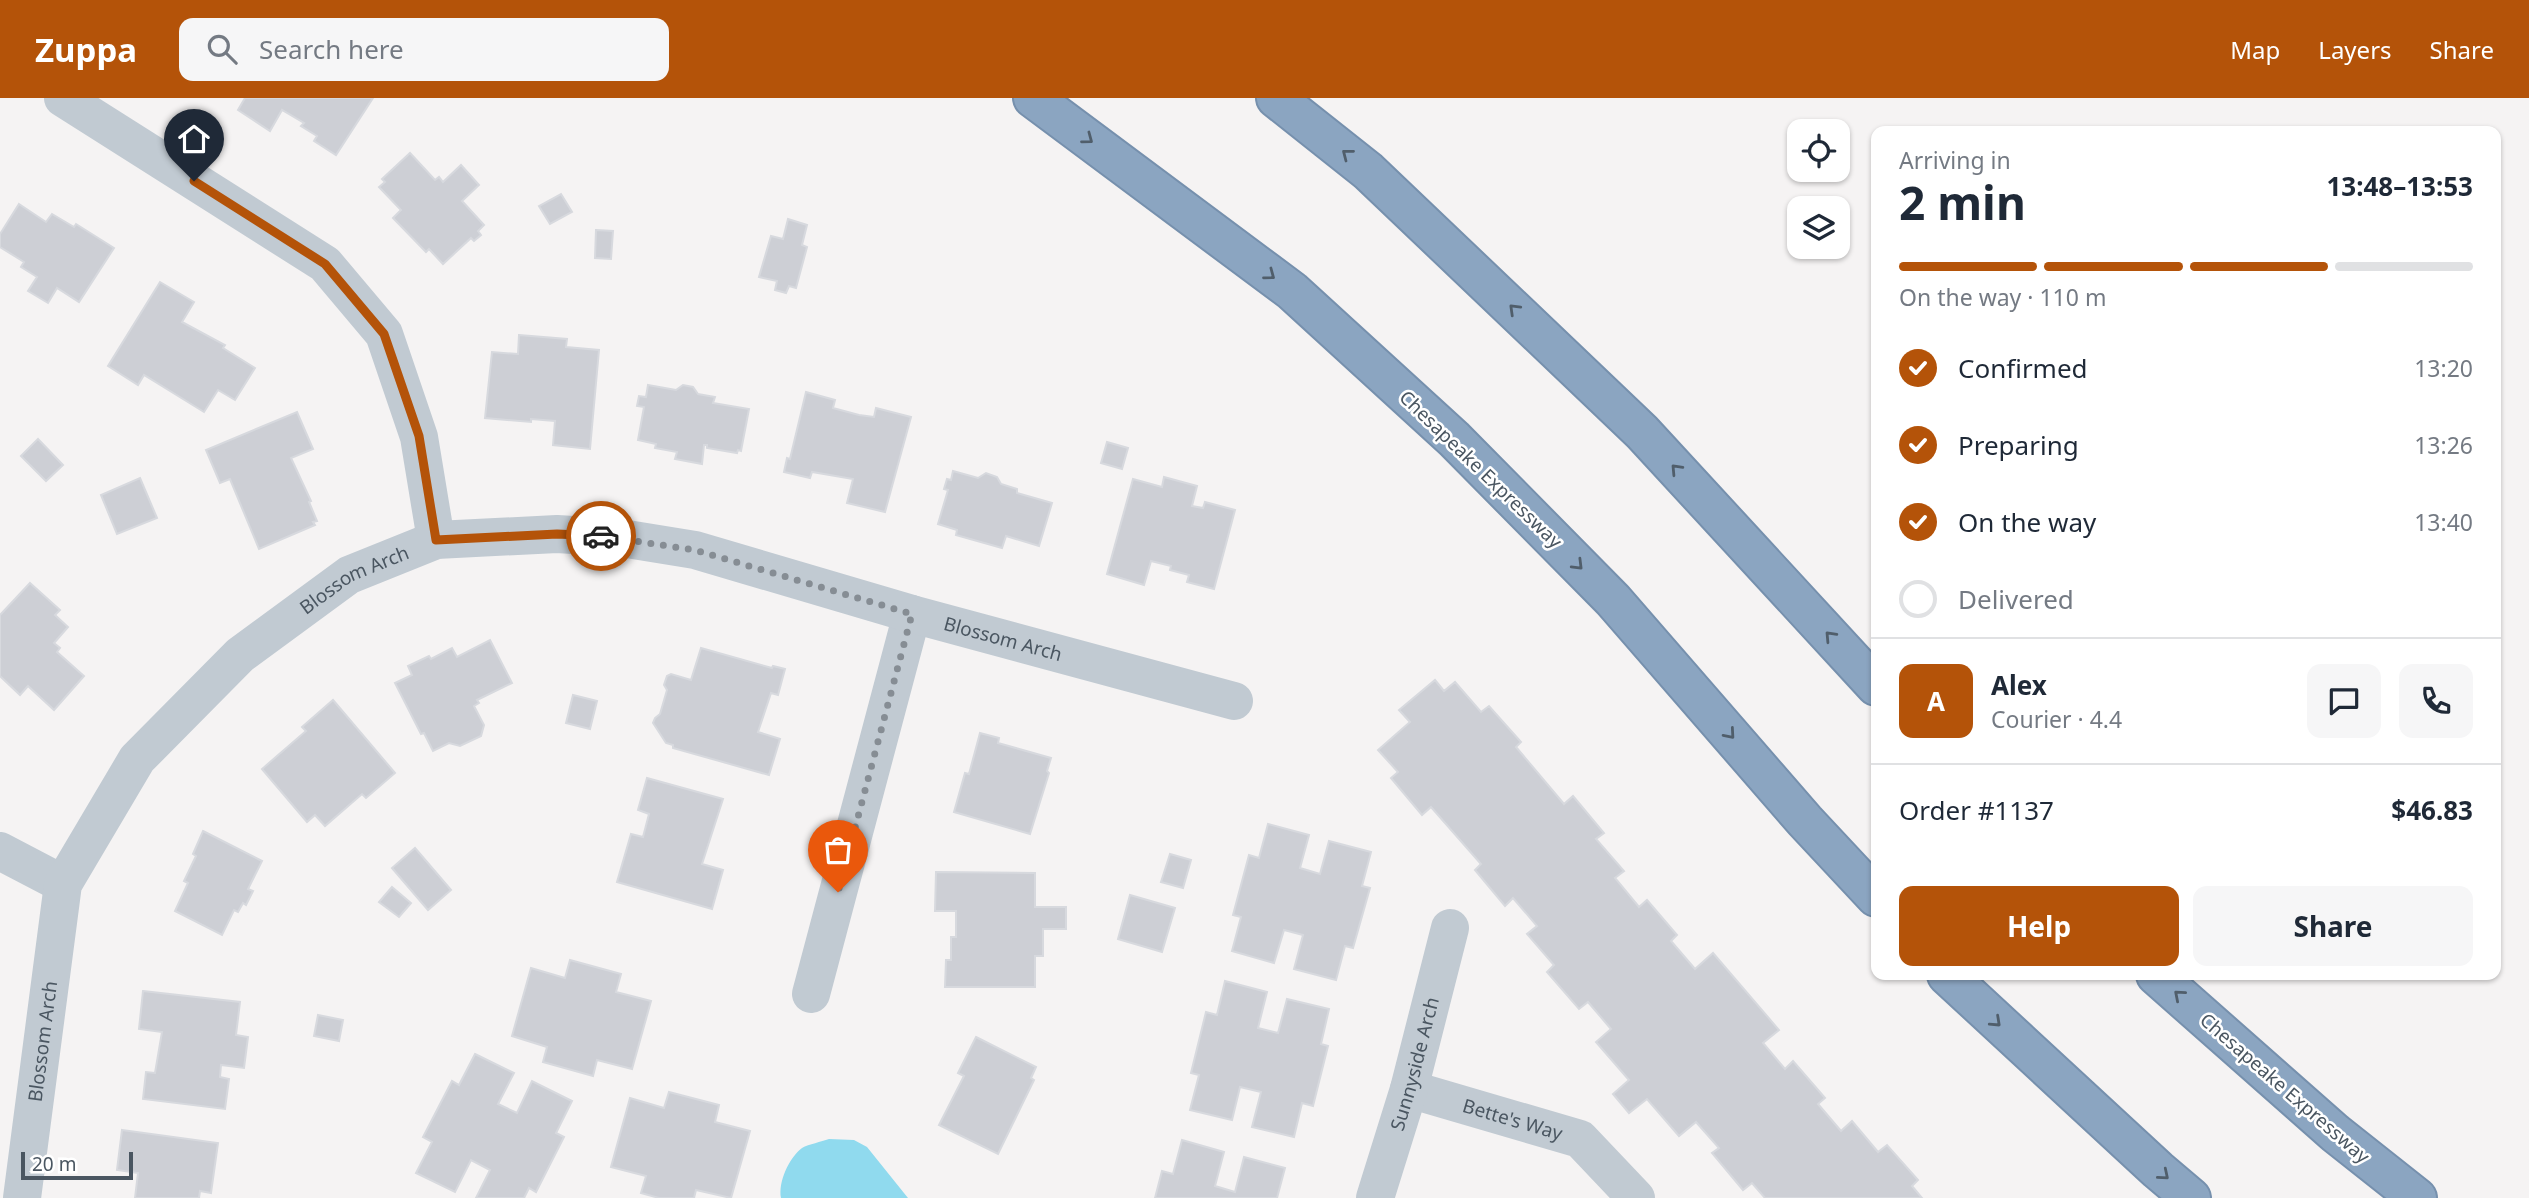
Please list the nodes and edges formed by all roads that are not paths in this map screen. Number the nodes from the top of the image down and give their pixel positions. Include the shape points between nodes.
1 (63, 98) edge
2 (1033, 98) edge
3 (1276, 98) edge
4 (436, 540) junction
5 (912, 614) junction
6 (1871, 681) edge
7 (1234, 701) dead end
8 (0, 851) edge
9 (63, 884) junction
10 (1871, 892) edge
11 (1450, 928) dead end
12 (1952, 980) edge
13 (2161, 980) edge
14 (811, 994) dead end
15 (1409, 1089) junction
16 (22, 1198) edge
17 (1375, 1198) edge
18 (1636, 1198) edge
19 (2191, 1198) edge
20 (2417, 1198) edge

1 - 4 street via 325,264 384,334 419,436
2 -> 10 highway, Chesapeake Expressway via 1292,291 1454,439 1613,600
6 -> 3 highway via 1642,432 1368,171
4 - 5 street, Blossom Arch via 557,534 621,538 695,550
4 - 9 street, Blossom Arch via 349,575 240,655 137,759
5 - 7 street, Blossom Arch
5 - 14 street
8 - 9 street
9 - 16 street, Blossom Arch
11 - 15 street, Sunnyside Arch
12 -> 19 highway
20 -> 13 highway, Chesapeake Expressway via 2335,1133
15 - 17 street, Sunnyside Arch
15 - 18 street, Bette's Way via 1580,1139

